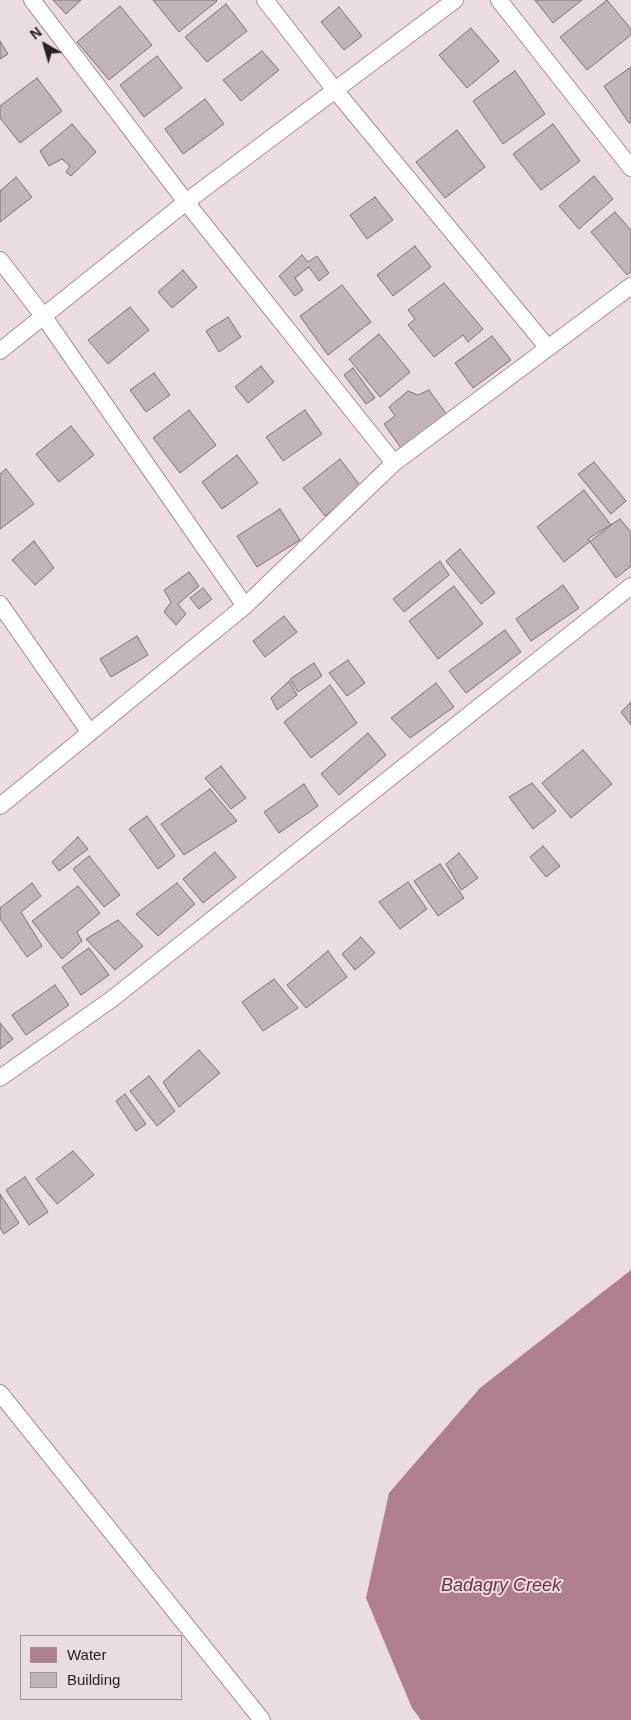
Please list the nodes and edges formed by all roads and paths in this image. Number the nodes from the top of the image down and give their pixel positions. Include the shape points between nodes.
1 (32, 0) edge
2 (266, 0) edge
3 (455, 0) edge
4 (499, 0) edge
5 (335, 90) junction
6 (631, 168) edge
7 (186, 202) junction
8 (0, 260) edge
9 (631, 286) edge
10 (44, 317) junction
11 (548, 348) junction
12 (0, 351) edge
13 (394, 462) junction
14 (631, 586) edge
15 (0, 604) edge
16 (245, 606) junction
17 (90, 733) junction
18 (0, 806) edge
19 (0, 1078) edge
20 (0, 1393) edge
21 (262, 1720) edge

1 - 7 lane
2 - 5 lane
3 - 5 lane
4 - 6 lane
5 - 7 lane
5 - 11 lane
7 - 10 lane
7 - 13 lane
8 - 10 lane
9 - 11 lane
10 - 12 lane
10 - 16 lane
11 - 13 lane
13 - 16 lane
14 - 19 lane via 112,999
15 - 17 lane
16 - 17 lane
17 - 18 lane
20 - 21 lane

